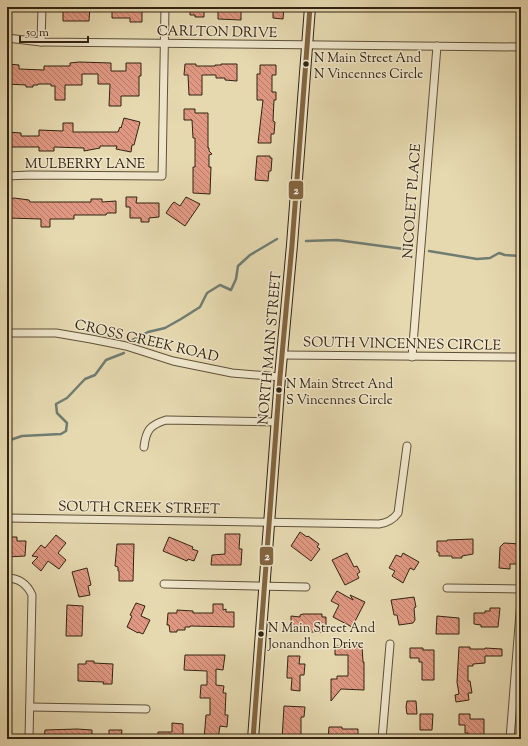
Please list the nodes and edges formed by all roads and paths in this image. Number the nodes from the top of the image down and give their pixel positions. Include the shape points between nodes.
1 (42, 7) edge
2 (165, 7) edge
3 (310, 7) edge
4 (7, 38) edge
5 (41, 42) junction
6 (164, 43) junction
7 (307, 45) junction
8 (437, 46) junction
9 (521, 47) edge
10 (7, 176) edge
11 (7, 333) edge
12 (282, 355) junction
13 (412, 357) junction
14 (521, 357) edge
15 (280, 377) junction
16 (277, 422) junction
17 (407, 446) dead end
18 (144, 447) dead end
19 (7, 518) edge
20 (270, 522) junction
21 (7, 578) edge
22 (164, 584) dead end
23 (265, 586) junction
24 (306, 587) dead end
25 (447, 588) dead end
26 (521, 589) edge
27 (521, 600) edge
28 (390, 644) dead end
29 (30, 707) junction
30 (146, 709) dead end
31 (29, 739) edge
32 (253, 739) edge
33 (382, 739) edge
34 (510, 739) edge

1 - 5 street
2 - 6 street
3 - 7 main road, NORTH MAIN STREET
4 - 5 street, CARLTON DRIVE
5 - 6 street, CARLTON DRIVE
6 - 7 street, CARLTON DRIVE
6 - 10 street, MULBERRY LANE via 162,176
7 - 8 street, CARLTON DRIVE
7 - 12 main road, NORTH MAIN STREET
8 - 9 street, CARLTON DRIVE
8 - 13 street, NICOLET PLACE
11 - 15 street, CROSS CREEK ROAD via 56,333 126,346 232,373
12 - 13 street, SOUTH VINCENNES CIRCLE
12 - 15 main road, NORTH MAIN STREET
13 - 14 street, SOUTH VINCENNES CIRCLE
15 - 16 main road, NORTH MAIN STREET
16 - 18 street via 166,420 149,428
16 - 20 main road, NORTH MAIN STREET
17 - 20 street, SOUTH CREEK STREET via 398,513 387,523
19 - 20 street, SOUTH CREEK STREET
20 - 23 main road, NORTH MAIN STREET
21 - 29 street via 18,579 24,583 29,589 32,601
22 - 23 street
23 - 24 street
23 - 32 main road, NORTH MAIN STREET
25 - 26 street
27 - 34 street
28 - 33 street
29 - 30 street
29 - 31 street

